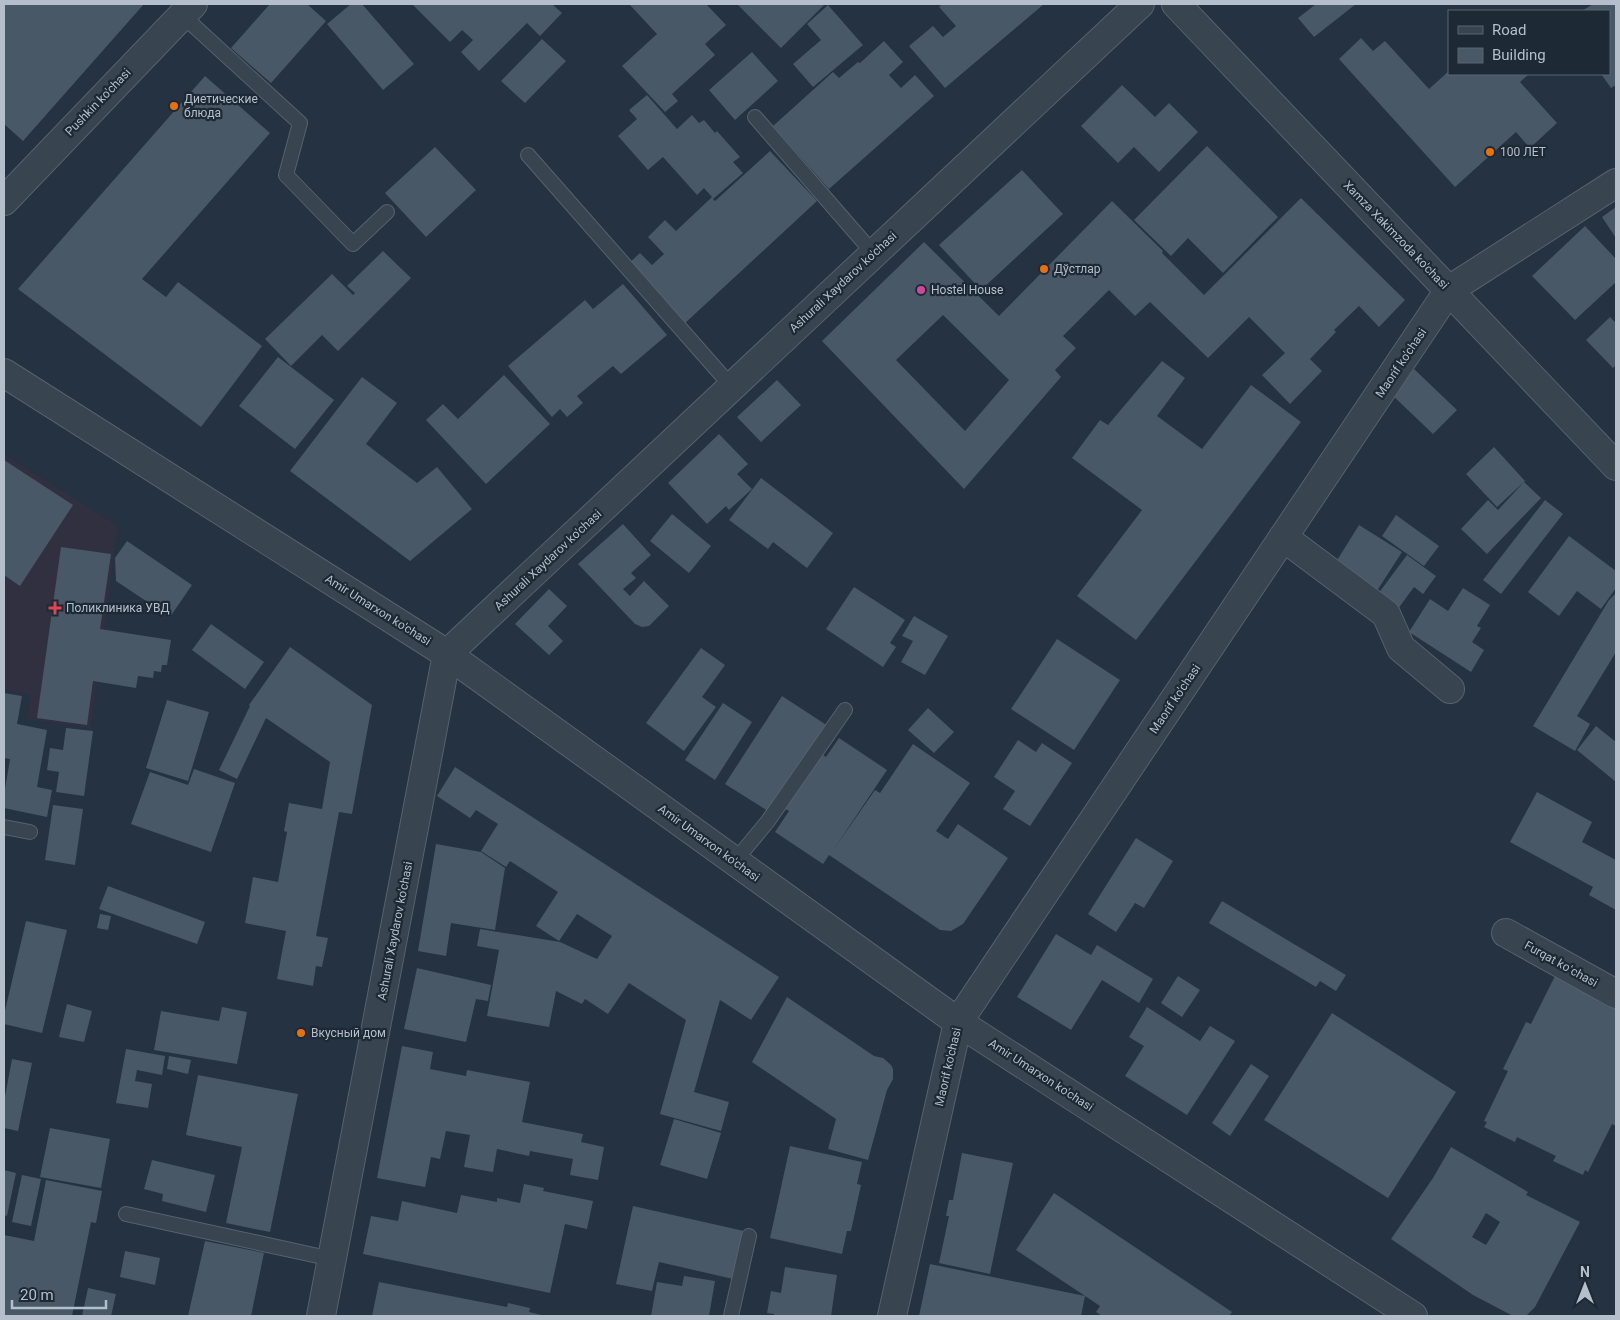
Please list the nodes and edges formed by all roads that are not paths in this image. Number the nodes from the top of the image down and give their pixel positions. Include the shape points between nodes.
1 (1140, 4) edge
2 (1176, 4) edge
3 (188, 9) edge
4 (755, 117) dead end
5 (528, 156) dead end
6 (1616, 183) edge
7 (4, 201) edge
8 (387, 212) dead end
9 (874, 254) junction
10 (1449, 290) junction
11 (4, 373) edge
12 (732, 387) junction
13 (1616, 466) edge
14 (1283, 537) junction
15 (448, 654) junction
16 (1450, 689) dead end
17 (844, 710) dead end
18 (4, 827) edge
19 (30, 832) dead end
20 (735, 861) junction
21 (1506, 933) dead end
22 (1616, 994) edge
23 (958, 1022) junction
24 (126, 1214) dead end
25 (749, 1236) dead end
26 (332, 1259) junction
27 (321, 1316) edge
28 (731, 1316) edge
29 (892, 1316) edge
30 (1413, 1316) edge

1 - 9 street, Ashurali Xaydarov ko'chasi
2 - 10 street, Xamza Xakimzoda ko'chasi
3 - 7 street, Pushkin ko'chasi
3 - 8 lane via 300,123 286,175 352,244
4 - 9 lane
5 - 12 lane
6 - 10 street, Maorif ko'chasi
9 - 12 street, Ashurali Xaydarov ko'chasi
10 - 13 street, Xamza Xakimzoda ko'chasi
10 - 14 street, Maorif ko'chasi
11 - 15 street, Amir Umarxon ko'chasi
12 - 15 street, Ashurali Xaydarov ko'chasi
14 - 16 street via 1386,614 1401,648
14 - 23 street, Maorif ko'chasi
15 - 20 street, Amir Umarxon ko'chasi
15 - 26 street, Ashurali Xaydarov ko'chasi
17 - 20 lane via 768,821
18 - 19 lane
20 - 23 street, Amir Umarxon ko'chasi
21 - 22 street, Furqat koʻchasi
23 - 29 street, Maorif ko'chasi
23 - 30 street, Amir Umarxon ko'chasi
24 - 26 lane
25 - 28 lane
26 - 27 street, Ashurali Xaydarov ko'chasi

